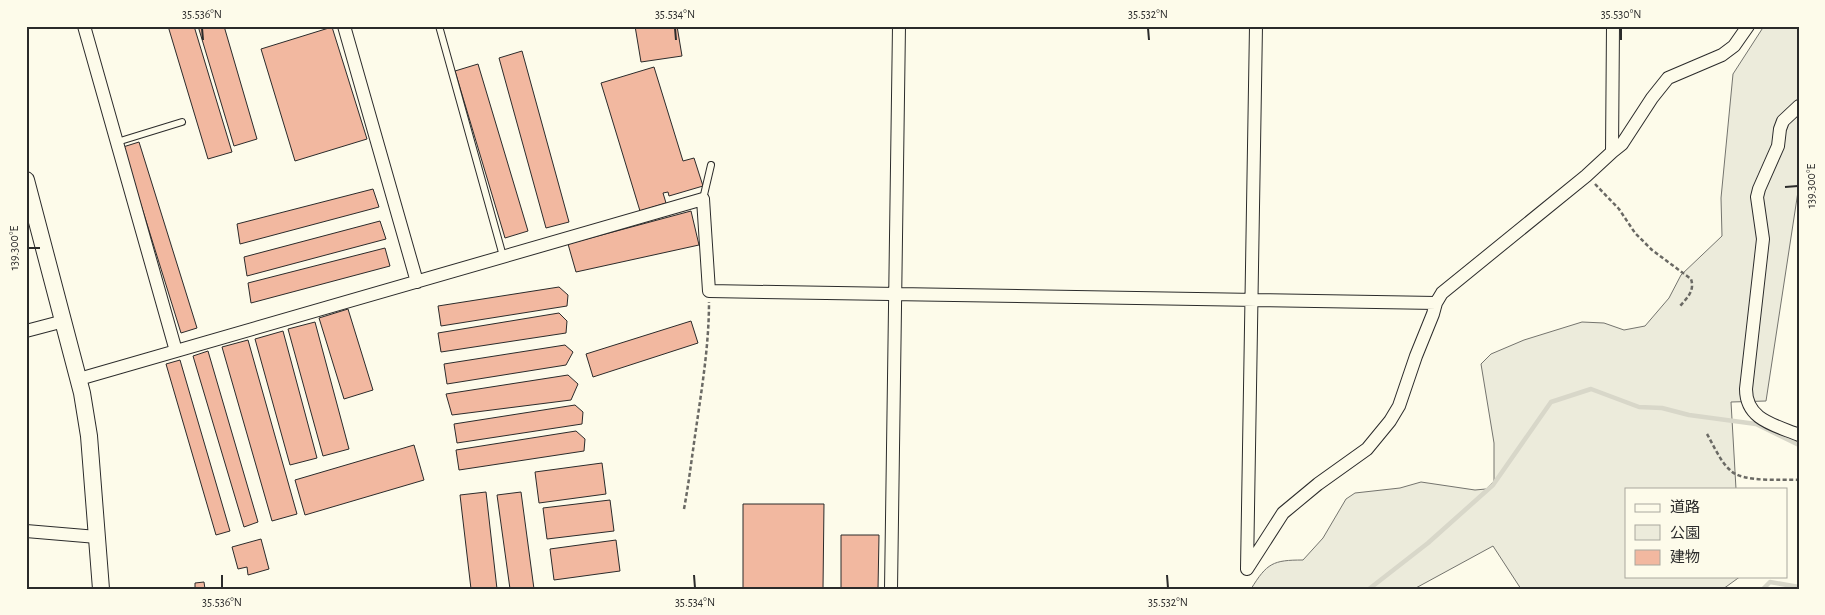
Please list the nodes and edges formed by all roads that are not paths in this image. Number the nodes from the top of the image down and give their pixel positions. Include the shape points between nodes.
1 (84, 26) edge
2 (344, 26) edge
3 (439, 26) edge
4 (899, 26) edge
5 (1256, 26) edge
6 (1613, 26) edge
7 (1748, 26) edge
8 (1799, 106) edge
9 (182, 122) dead end
10 (117, 142) junction
11 (1612, 152) junction
12 (711, 165) dead end
13 (26, 180) edge
14 (703, 199) junction
15 (503, 256) junction
16 (417, 282) junction
17 (895, 294) junction
18 (1251, 299) junction
19 (1436, 303) junction
20 (64, 321) junction
21 (26, 331) edge
22 (176, 351) junction
23 (80, 379) junction
24 (1799, 435) edge
25 (26, 531) edge
26 (97, 537) junction
27 (100, 589) edge
28 (891, 589) edge

1 - 10 street
2 - 16 street
3 - 15 lane
4 - 17 street
5 - 18 street
6 - 11 street
7 - 11 street via 1734,46 1722,55 1668,78 1622,144
8 - 24 street via 1784,120 1778,146 1757,197 1764,239 1746,390 1750,408 1757,417
9 - 10 lane
10 - 22 street
11 - 19 street via 1442,294
12 - 14 lane
13 - 20 street
14 - 15 street
14 - 17 street via 709,291
15 - 16 street
16 - 22 street
17 - 18 street
17 - 28 street
18 - 19 street
18 - 19 street via 1247,569 1283,513 1367,450 1390,421 1399,406
20 - 21 street
20 - 23 street
22 - 23 street
23 - 26 street via 89,436
25 - 26 street
26 - 27 street

